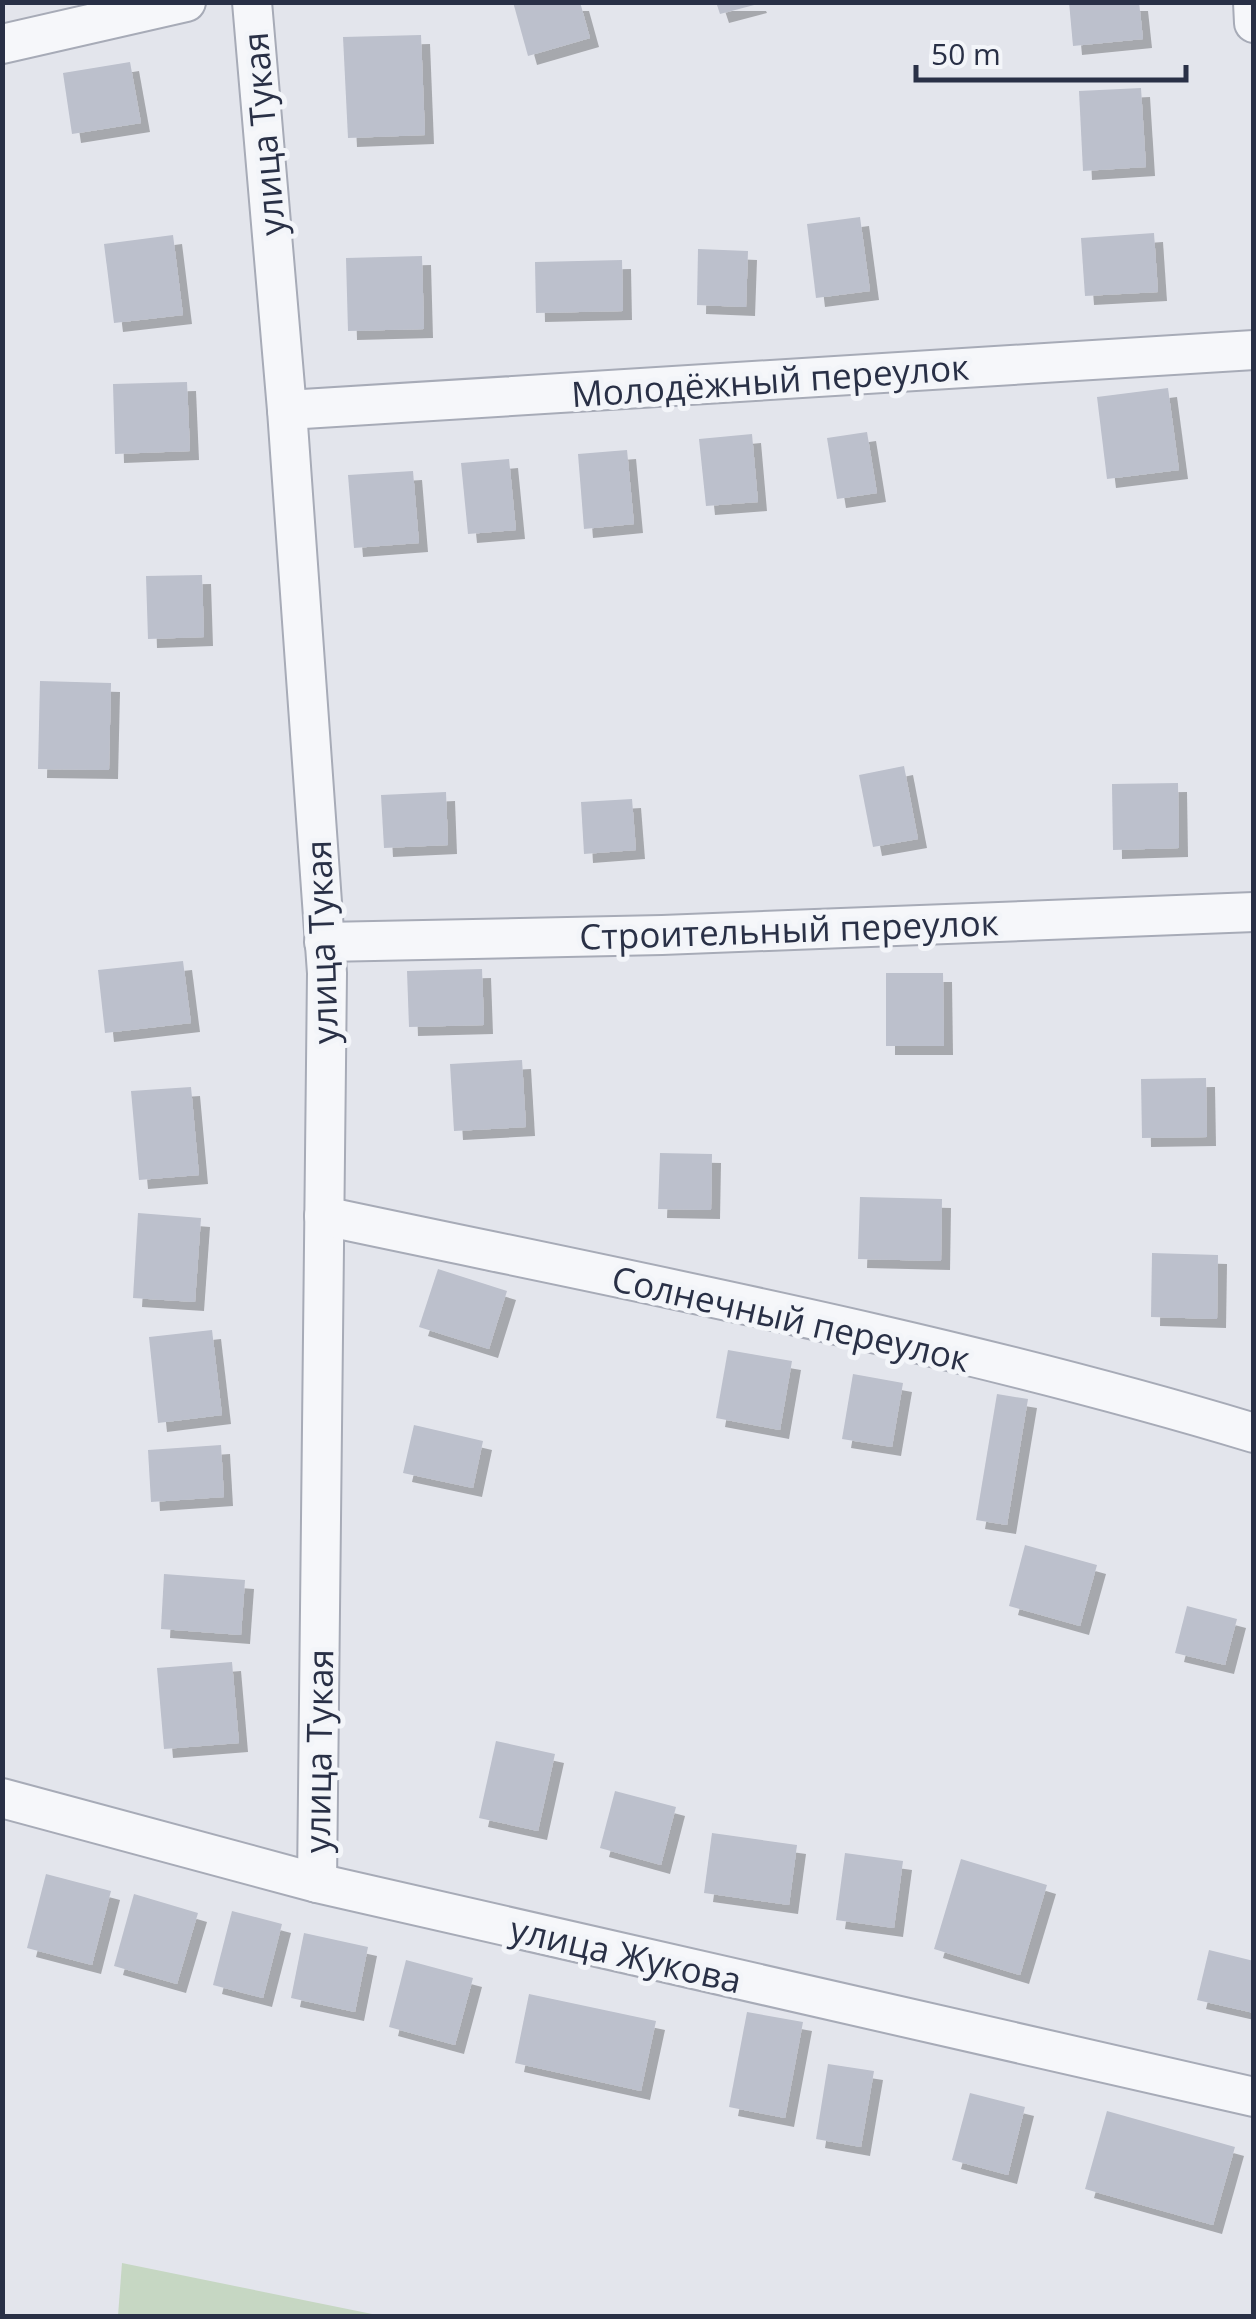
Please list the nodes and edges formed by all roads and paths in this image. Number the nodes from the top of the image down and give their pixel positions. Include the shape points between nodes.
1 (186, 2) edge
2 (252, 2) edge
3 (1253, 2) edge
4 (1254, 23) edge
5 (2, 44) edge
6 (1254, 350) edge
7 (286, 410) junction
8 (1254, 912) edge
9 (324, 942) junction
10 (324, 1216) junction
11 (1254, 1433) edge
12 (2, 1798) edge
13 (317, 1883) junction
14 (1254, 2098) edge

1 - 5 street
2 - 7 street, улица Тукая
3 - 4 street
6 - 7 street, Молодёжный переулок
7 - 9 street, улица Тукая
8 - 9 street, Строительный переулок
9 - 10 street, улица Тукая
10 - 11 street, Солнечный переулок via 827,1323
10 - 13 street, улица Тукая
12 - 13 street, улица Жукова
13 - 14 street, улица Жукова

